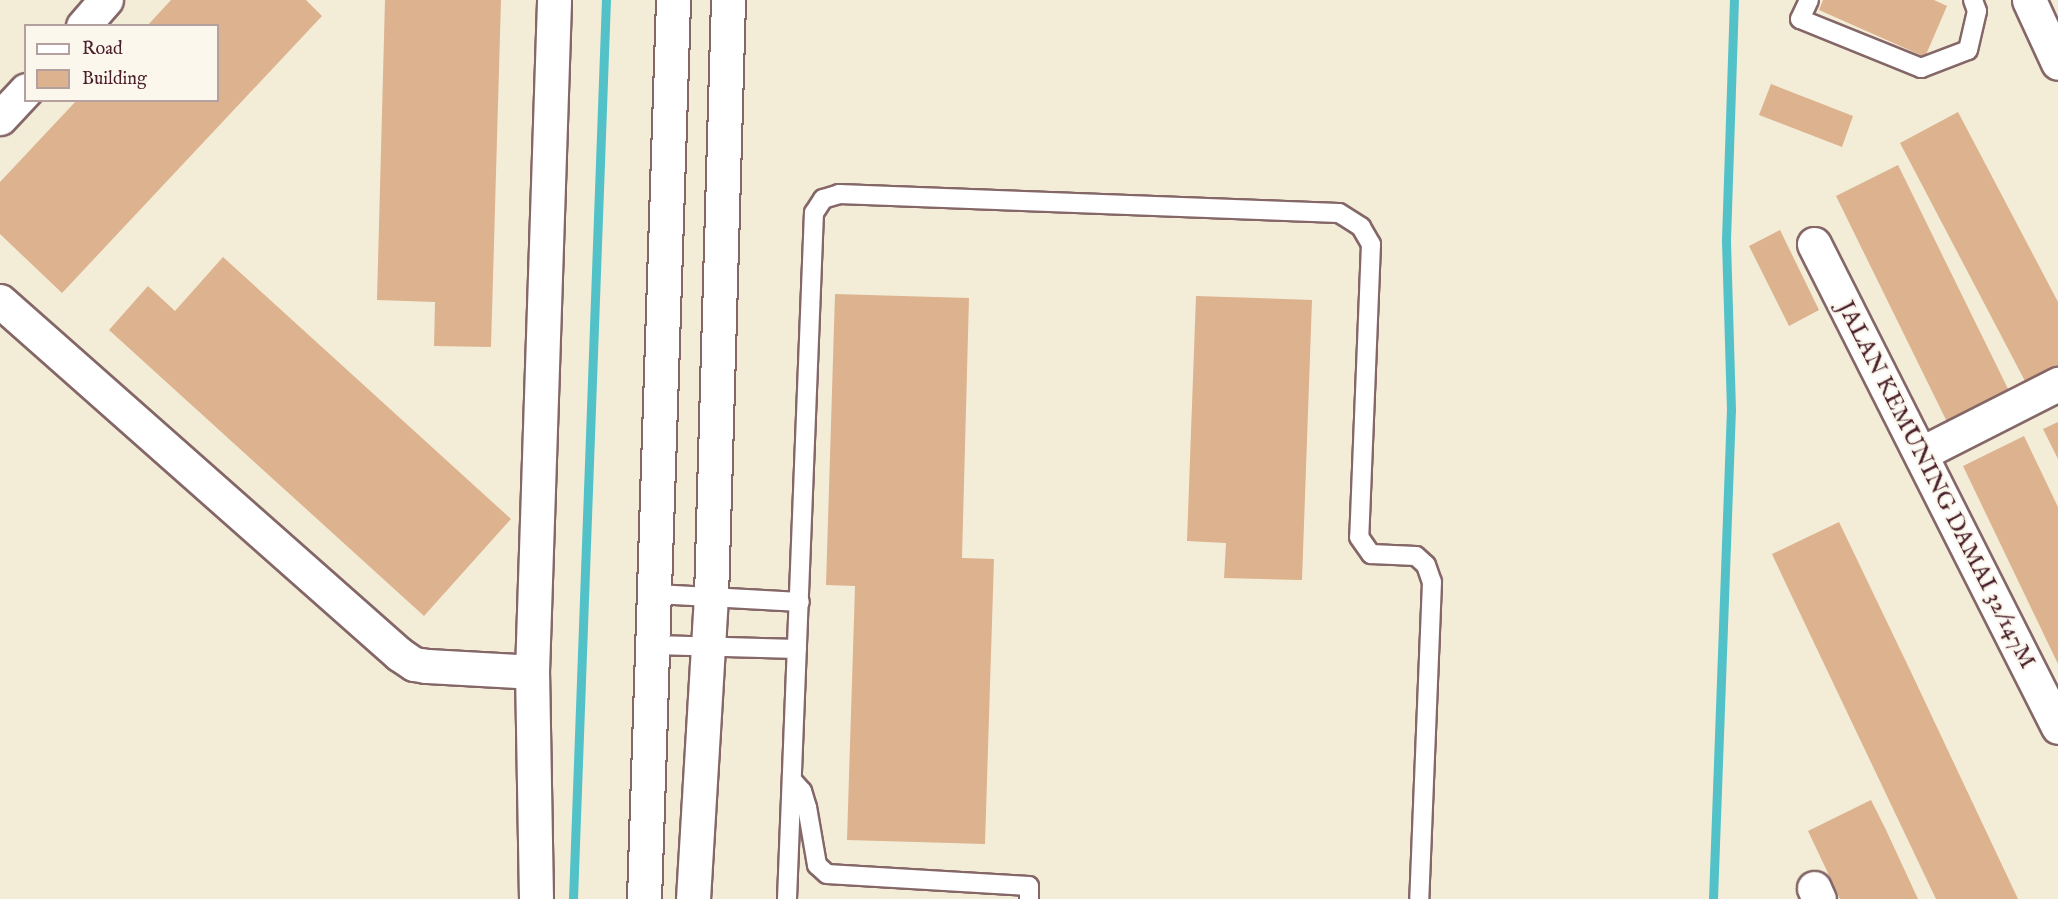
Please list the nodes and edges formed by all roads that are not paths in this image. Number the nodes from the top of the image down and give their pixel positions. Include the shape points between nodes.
1 (106, 0) edge
2 (554, 0) edge
3 (673, 0) edge
4 (728, 0) edge
5 (1809, 0) edge
6 (1972, 0) edge
7 (2029, 0) edge
8 (85, 24) edge
9 (2058, 63) edge
10 (24, 92) edge
11 (0, 118) edge
12 (1814, 244) dead end
13 (0, 301) edge
14 (2058, 384) edge
15 (1922, 453) junction
16 (656, 594) junction
17 (711, 597) junction
18 (800, 602) junction
19 (654, 645) junction
20 (708, 647) junction
21 (797, 649) junction
22 (532, 672) junction
23 (2058, 727) edge
24 (792, 780) junction
25 (536, 899) edge
26 (644, 899) edge
27 (693, 899) edge
28 (787, 899) edge
29 (1029, 899) edge
30 (1419, 899) edge

1 - 8 street
2 - 22 street
3 - 16 street
4 - 17 street
5 - 6 lane via 1800,19 1921,68 1968,50 1977,11
7 - 9 street
10 - 11 street
12 - 15 street, JALAN KEMUNING DAMAI 32/147M
13 - 22 street via 407,659 426,666
14 - 15 street
15 - 23 street, JALAN KEMUNING DAMAI 32/147M
16 - 17 lane
16 - 19 street
17 - 18 lane
17 - 20 street
18 - 21 lane
18 - 30 lane via 814,213 823,199 839,194 1339,213 1361,227 1371,244 1359,537 1371,554 1416,556 1426,565 1432,582
19 - 20 lane
19 - 26 street
20 - 21 lane
20 - 27 street
21 - 24 lane
22 - 25 street
24 - 28 lane
24 - 29 lane via 802,791 807,807 817,866 827,874 1029,886

